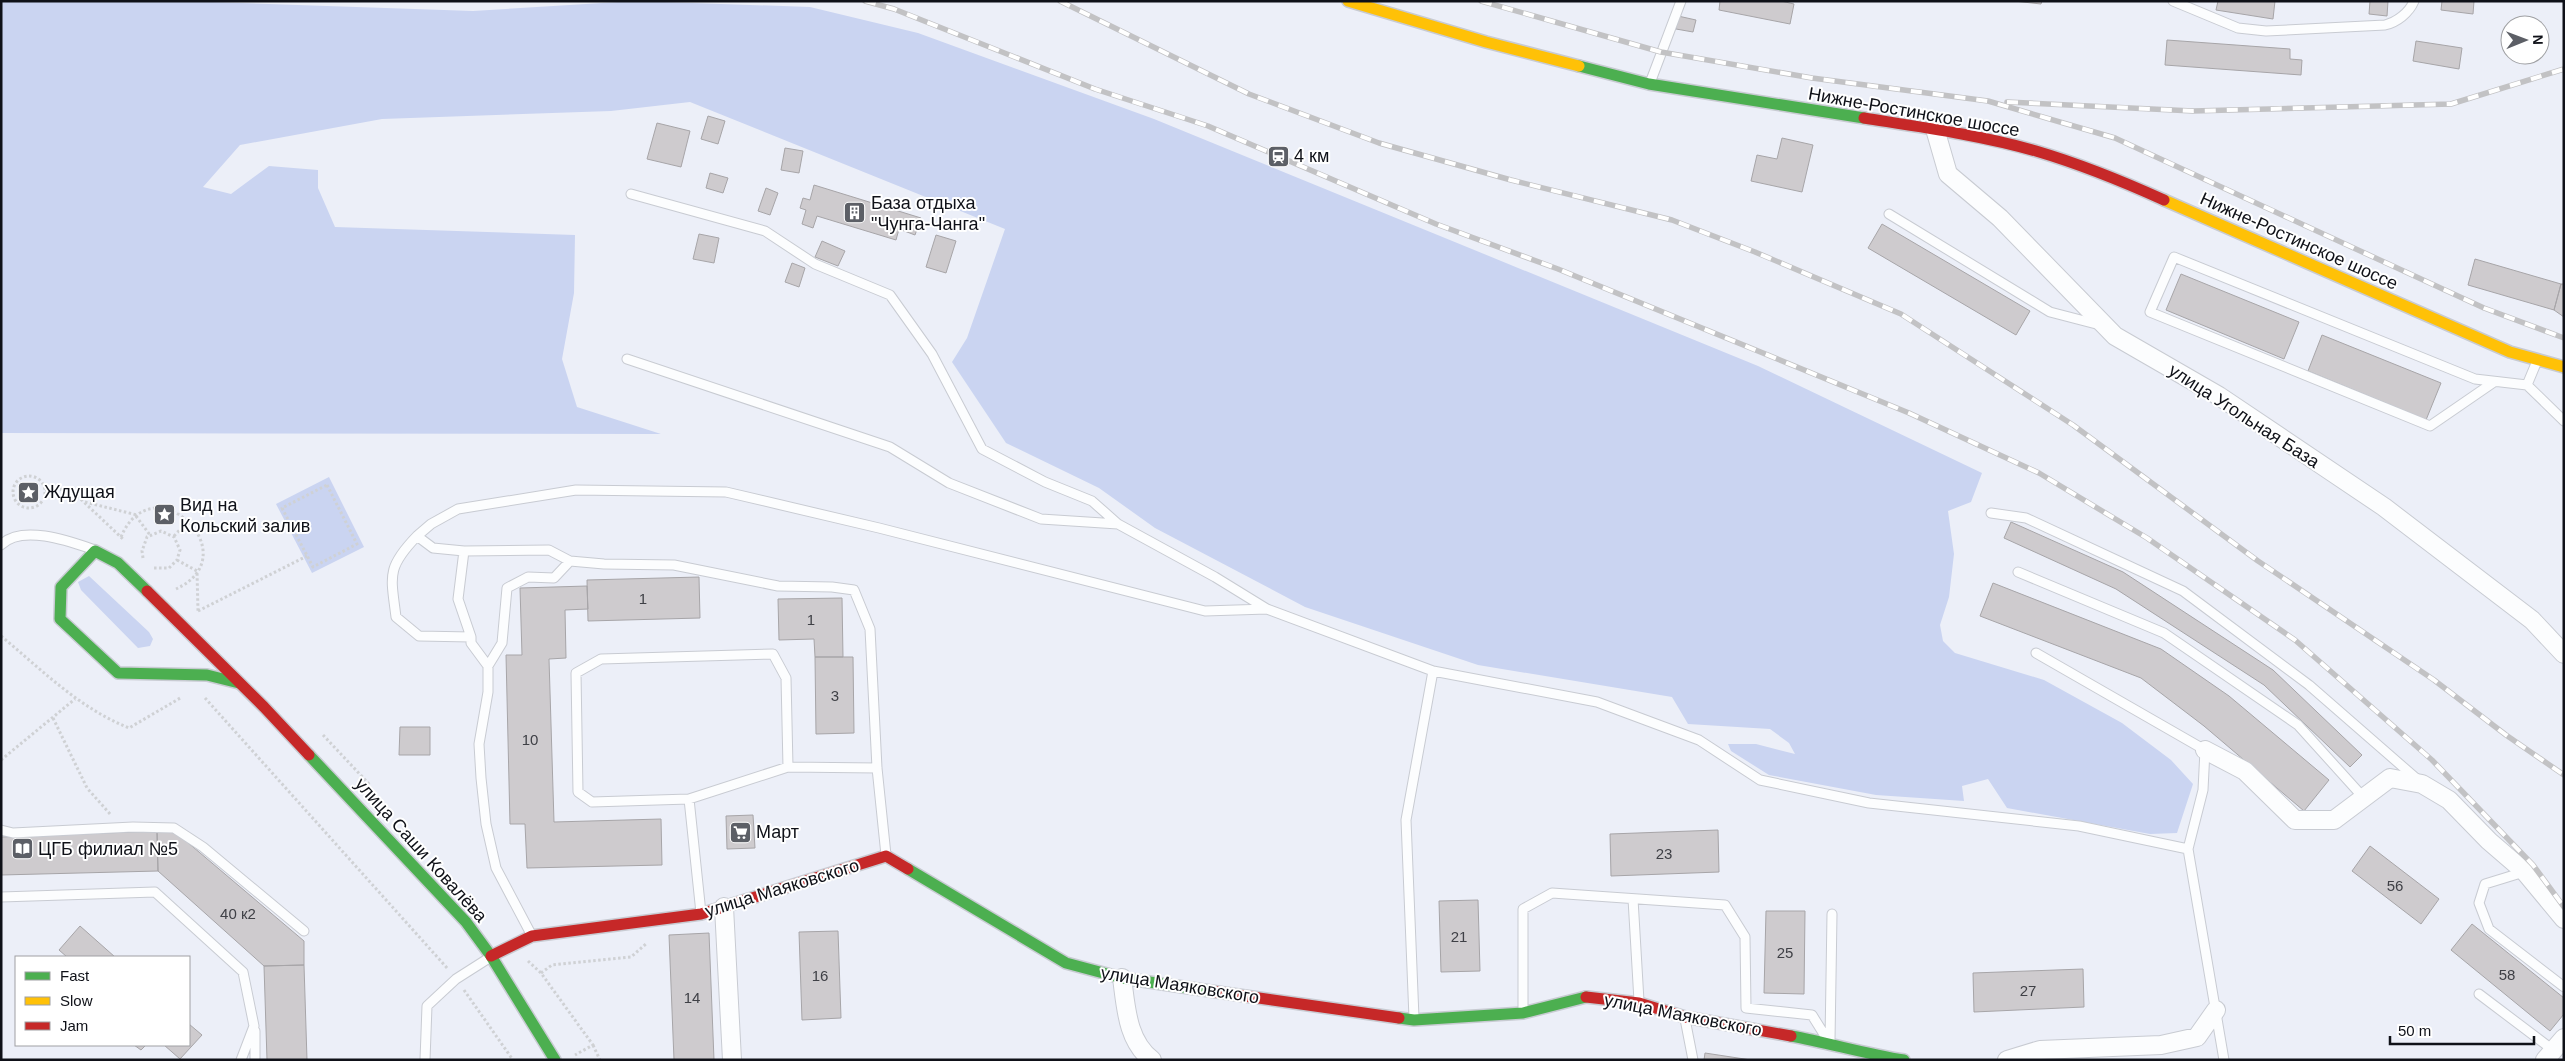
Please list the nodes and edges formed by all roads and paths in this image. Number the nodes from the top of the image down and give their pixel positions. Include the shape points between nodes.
1 (1348, 1) edge
2 (1680, 1) edge
3 (2173, 1) edge
4 (2414, 1) edge
5 (1649, 84) junction
6 (1936, 130) junction
7 (631, 194) dead end
8 (1889, 214) dead end
9 (2106, 327) junction
10 (627, 359) dead end
11 (2538, 360) junction
12 (2564, 367) edge
13 (2494, 382) junction
14 (2527, 385) junction
15 (2564, 421) edge
16 (84, 502) dead end
17 (19, 505) joint
18 (1992, 513) dead end
19 (137, 515) junction
20 (189, 520) junction
21 (1118, 524) junction
22 (150, 536) junction
23 (174, 536) junction
24 (417, 536) junction
25 (120, 537) dead end
26 (1, 545) edge
27 (95, 550) junction
28 (464, 551) junction
29 (307, 556) junction
30 (144, 559) dead end
31 (570, 561) junction
32 (154, 568) dead end
33 (2018, 572) dead end
34 (176, 589) dead end
35 (220, 599) dead end
36 (1267, 609) junction
37 (1, 636) edge
38 (471, 636) junction
39 (2036, 653) dead end
40 (2564, 654) edge
41 (488, 666) junction
42 (1433, 672) junction
43 (239, 683) junction
44 (190, 692) dead end
45 (198, 695) dead end
46 (75, 699) junction
47 (53, 718) junction
48 (2205, 750) junction
49 (1, 760) edge
50 (788, 767) junction
51 (877, 768) junction
52 (2422, 784) junction
53 (2363, 796) junction
54 (688, 799) junction
55 (111, 815) dead end
56 (1, 830) edge
57 (2188, 849) junction
58 (886, 856) junction
59 (2525, 872) junction
60 (1, 897) edge
61 (1633, 899) junction
62 (724, 907) junction
63 (701, 914) junction
64 (1832, 914) dead end
65 (2564, 919) edge
66 (304, 931) dead end
67 (532, 936) junction
68 (491, 956) junction
69 (1122, 978) junction
70 (456, 979) junction
71 (2564, 987) edge
72 (2479, 994) dead end
73 (1639, 1003) junction
74 (2216, 1010) junction
75 (1522, 1014) junction
76 (1685, 1017) junction
77 (1414, 1020) junction
78 (254, 1026) junction
79 (1830, 1043) junction
80 (593, 1045) dead end
81 (2554, 1049) edge
82 (1864, 1057) edge
83 (242, 1060) edge
84 (255, 1060) edge
85 (425, 1060) edge
86 (513, 1060) edge
87 (555, 1060) edge
88 (600, 1060) edge
89 (732, 1060) edge
90 (1152, 1060) edge
91 (1693, 1060) edge
92 (1904, 1060) edge
93 (2007, 1060) edge
94 (2224, 1060) edge

1 - 5 street, Нижне-Ростинское шоссе via 1486,42
2 - 5 lane
3 - 4 lane via 2238,28 2266,30 2385,25 2396,22
5 - 6 street, Нижне-Ростинское шоссе
6 - 9 street, улица Угольная База via 1948,174 2000,218
6 - 11 street, Нижне-Ростинское шоссе via 2035,151 2103,173 2492,344
7 - 21 lane via 765,231 815,264 890,295 932,354 982,449 1044,482 1092,501
8 - 9 lane via 2050,312
9 - 40 street, улица Угольная База via 2115,336 2219,396 2384,507 2532,620
10 - 21 lane via 890,447 949,483 1041,519
11 - 12 street, Нижне-Ростинское шоссе
11 - 14 lane
13 - 13 lane via 2430,426 2150,312 2174,256 2475,379
13 - 14 lane
14 - 15 lane
16 - 19 path
17 - 17 path via 30,508 41,502 44,490 39,480 27,476 16,482 13,494
18 - 52 lane via 2026,518 2183,591 2309,685
19 - 20 path via 164,509
19 - 22 path
19 - 25 path
20 - 23 path
20 - 34 path via 200,539 201,560 191,580
21 - 36 lane via 1215,576
22 - 23 path via 161,531
22 - 30 path via 143,544
23 - 32 path via 180,550 177,560 169,568
24 - 28 lane via 433,548
24 - 36 lane via 458,509 576,490 726,492 1206,612
24 - 38 lane via 402,552 391,576 396,617 420,636
26 - 27 lane via 21,536 57,537
27 - 43 street, улица Саши Ковалёва via 118,563
27 - 43 street via 61,587 60,619 118,673 207,675
28 - 31 lane via 549,550
28 - 38 lane via 458,599
29 - 29 path via 313,567 357,544 327,485 282,508
29 - 35 path
31 - 41 lane via 554,578 528,577 507,588 502,643
31 - 51 lane via 674,565 778,586 854,590 870,628
33 - 53 lane via 2164,633 2298,725
36 - 42 lane
37 - 46 path
38 - 41 lane via 471,643
39 - 48 lane
41 - 67 lane via 488,692 479,744 486,824 496,868
42 - 57 lane via 1597,702 1698,740 1760,780 1869,803 2080,826
42 - 77 lane via 1406,820
43 - 68 street, улица Саши Ковалёва via 466,922
44 - 46 path via 129,728
45 - 70 path via 206,698
46 - 47 path
47 - 49 path
47 - 55 path via 87,788
48 - 53 street via 2245,771 2295,820 2334,820
48 - 57 lane via 2203,790
50 - 51 lane
50 - 54 lane
50 - 54 lane via 786,678 773,654 601,659 576,673 578,792 592,802
51 - 58 lane
52 - 53 street via 2390,778
52 - 59 street via 2448,800
54 - 63 lane
56 - 66 lane via 13,833 174,828 203,847
57 - 74 lane
58 - 62 street, улица Маяковского
58 - 69 street, улица Маяковского via 1066,963
59 - 65 street
59 - 71 lane via 2485,884 2479,903 2490,928
60 - 78 lane via 155,892 243,972
61 - 73 lane
61 - 75 lane via 1552,893 1523,909
61 - 79 lane via 1725,905 1745,937 1746,1008 1812,1015
62 - 63 street, улица Маяковского
62 - 89 street
63 - 67 street, улица Маяковского
64 - 79 lane
67 - 68 street, улица Маяковского
68 - 70 lane
68 - 87 street, улица Саши Ковалёва
69 - 77 street, улица Маяковского
69 - 90 street via 1128,1023 1143,1053
70 - 85 lane via 427,1006
70 - 86 path
72 - 81 lane
73 - 75 street, улица Маяковского via 1584,997
73 - 76 street, улица Маяковского
74 - 93 street via 2197,1037 2161,1045 2040,1050
74 - 94 lane
75 - 77 street, улица Маяковского
76 - 79 street, улица Маяковского
76 - 91 lane
78 - 83 lane
78 - 84 lane
79 - 82 street, улица Маяковского
80 - 88 path
82 - 92 street, улица Маяковского

